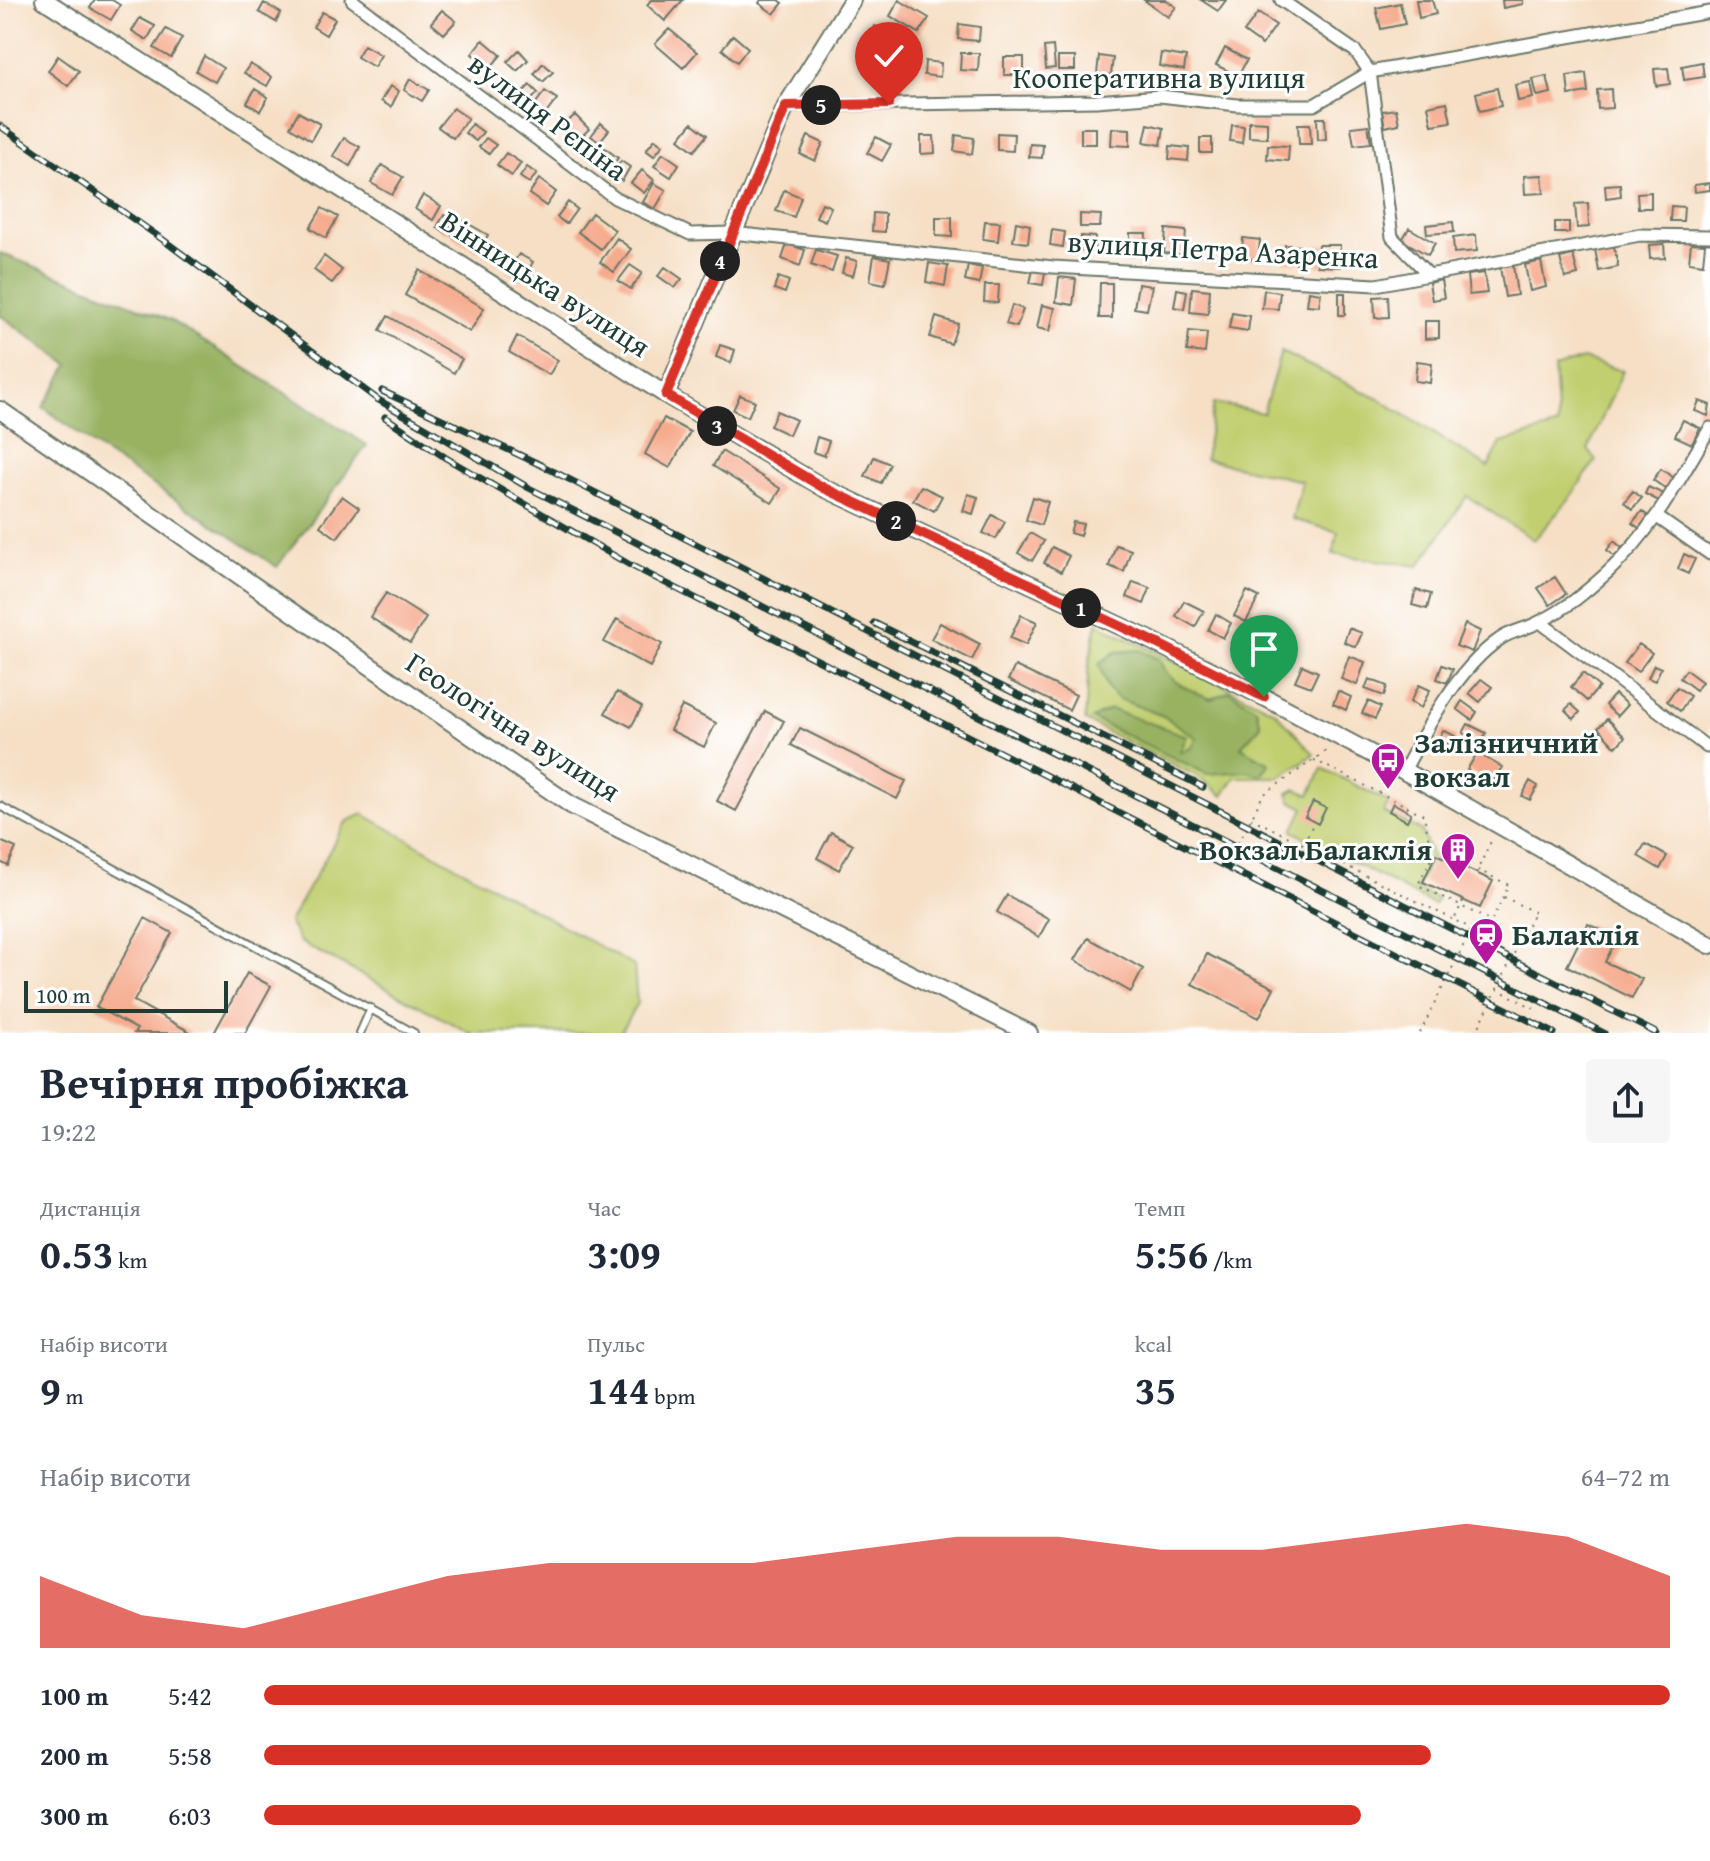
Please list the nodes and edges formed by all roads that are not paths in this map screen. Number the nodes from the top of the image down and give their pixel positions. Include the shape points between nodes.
1 (44, 0) edge
2 (352, 0) edge
3 (852, 0) edge
4 (1281, 0) edge
5 (1710, 12) edge
6 (1370, 72) junction
7 (786, 106) junction
8 (732, 233) junction
9 (1710, 236) edge
10 (1429, 275) junction
11 (666, 395) junction
12 (0, 410) edge
13 (1710, 428) edge
14 (1657, 517) junction
15 (1710, 554) edge
16 (1540, 622) junction
17 (1707, 747) dead end
18 (1404, 771) junction
19 (0, 806) edge
20 (1710, 945) edge
21 (371, 1008) junction
22 (360, 1033) edge
23 (414, 1033) edge
24 (1029, 1033) edge

1 - 11 street, Вінницька вулиця
2 - 8 street, вулиця Рєпіна via 615,198 690,234
3 - 7 street
4 - 6 street via 1355,51
5 - 6 street, Кооперативна вулиця
6 - 7 street, Кооперативна вулиця via 1314,105 1237,105 1160,96
6 - 10 street via 1392,237
7 - 8 street
8 - 10 street, вулиця Петра Азаренка via 1069,268 1376,285
8 - 11 street
9 - 10 street, вулиця Петра Азаренка via 1640,235
11 - 18 street, Вінницька вулиця via 824,488 1146,638
12 - 24 street, Геологічна вулиця via 571,805
13 - 14 street
14 - 15 street
14 - 16 street via 1612,569
16 - 17 street
16 - 18 street via 1500,639 1458,682
18 - 20 street, Вінницька вулиця
19 - 21 lane
21 - 22 lane
21 - 23 lane

